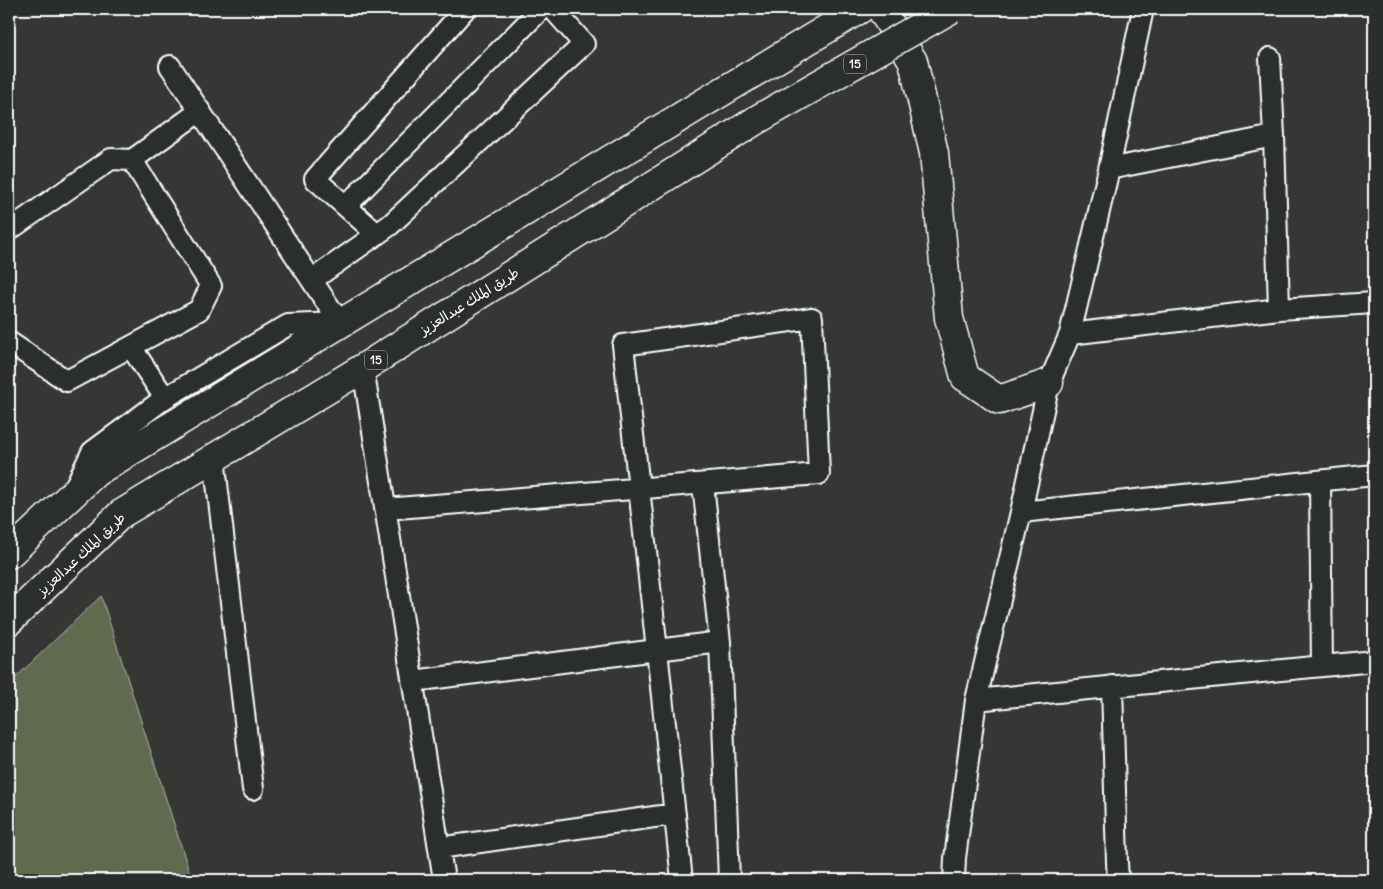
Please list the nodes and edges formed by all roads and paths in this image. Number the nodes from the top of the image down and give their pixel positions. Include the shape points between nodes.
1 (465, 9) edge
2 (541, 9) edge
3 (553, 9) edge
4 (860, 9) edge
5 (881, 9) edge
6 (951, 9) edge
7 (1143, 9) edge
8 (1270, 58) dead end
9 (170, 66) dead end
10 (200, 111) junction
11 (1274, 136) junction
12 (132, 160) junction
13 (1109, 169) junction
14 (346, 206) junction
15 (9, 230) edge
16 (377, 234) junction
17 (312, 280) junction
18 (1374, 303) edge
19 (1279, 309) junction
20 (340, 323) junction
21 (1070, 334) junction
22 (9, 342) edge
23 (131, 347) junction
24 (363, 368) junction
25 (1049, 383) junction
26 (165, 398) junction
27 (214, 458) junction
28 (1374, 475) edge
29 (1320, 481) junction
30 (703, 484) junction
31 (639, 489) junction
32 (71, 495) junction
33 (385, 509) junction
34 (1021, 512) junction
35 (9, 554) edge
36 (9, 621) edge
37 (720, 642) junction
38 (657, 650) junction
39 (1374, 661) edge
40 (1322, 666) junction
41 (412, 681) junction
42 (1112, 686) junction
43 (976, 700) junction
44 (254, 789) dead end
45 (675, 814) junction
46 (439, 848) junction
47 (444, 880) edge
48 (682, 880) edge
49 (729, 880) edge
50 (954, 880) edge
51 (1118, 880) edge

1 - 14 street via 314,178
2 - 14 street
3 - 16 street via 584,44
4 - 20 highway
5 - 25 highway via 913,61 934,153 949,318 965,377 999,400
6 - 24 highway, طريق الملك عبدالعزيز / 15, bridge via 758,119
7 - 13 street
8 - 11 street
9 - 10 street
10 - 12 street
10 - 17 street
11 - 13 street
11 - 19 street
12 - 15 street via 111,159
12 - 23 street via 211,286 199,310
13 - 21 street
14 - 16 street
16 - 17 street
17 - 20 street
18 - 19 street
19 - 21 street
20 - 26 street via 288,325
20 - 32 highway via 96,472
21 - 25 street
22 - 23 street via 67,381
23 - 26 street
24 - 27 highway, طريق الملك عبدالعزيز / 15
24 - 33 street
25 - 34 street
26 - 32 street via 92,452
27 - 36 highway, طريق الملك عبدالعزيز / 15 via 121,514
27 - 44 street
28 - 29 street
29 - 34 street
29 - 40 street
30 - 31 street
30 - 31 street via 819,474 812,318 623,345
30 - 37 street
31 - 33 street
31 - 38 street
32 - 35 highway
33 - 41 street
34 - 43 street
37 - 38 street
37 - 49 street
38 - 41 street
38 - 45 street
39 - 40 street
40 - 42 street
41 - 46 street
42 - 43 street
42 - 51 street
43 - 50 street
45 - 46 street
45 - 48 street
46 - 47 street

